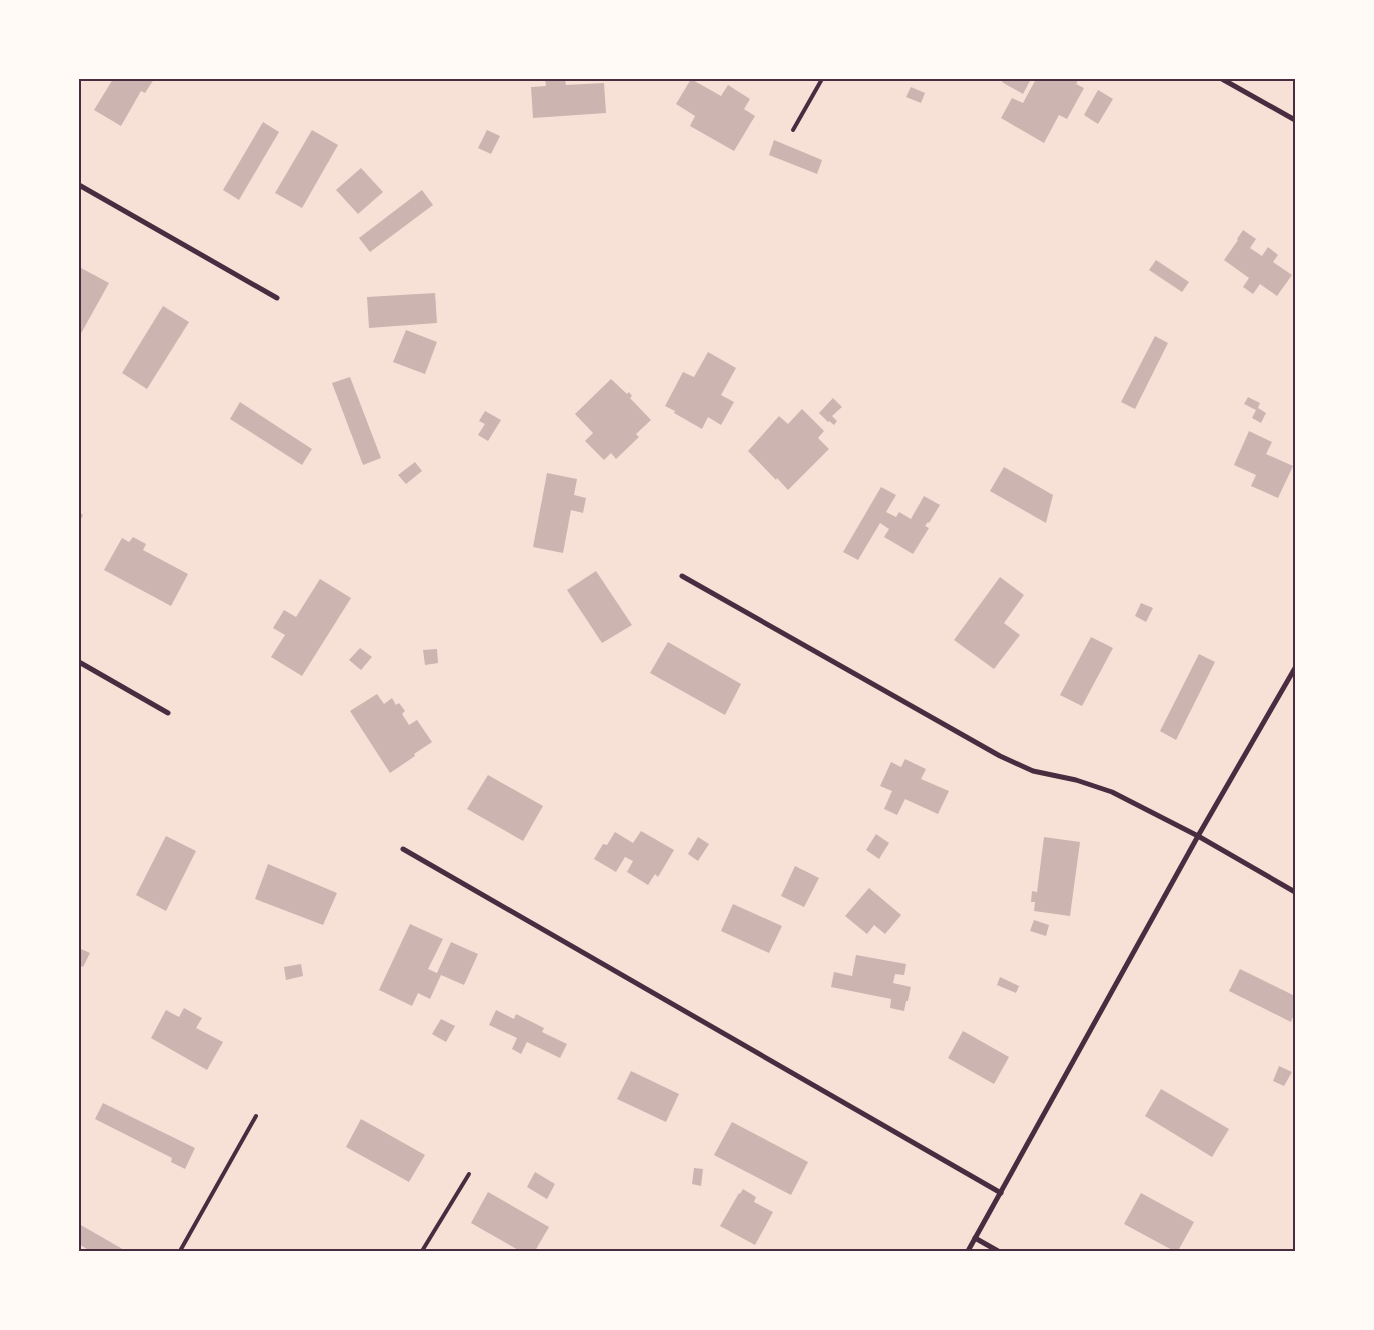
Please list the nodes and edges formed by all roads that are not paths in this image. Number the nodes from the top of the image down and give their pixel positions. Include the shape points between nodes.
1 (822, 79) edge
2 (1222, 79) edge
3 (1295, 120) edge
4 (793, 130) dead end
5 (79, 185) edge
6 (277, 298) dead end
7 (682, 576) dead end
8 (79, 662) edge
9 (1295, 668) edge
10 (168, 713) dead end
11 (1198, 836) junction
12 (403, 849) dead end
13 (1295, 892) edge
14 (256, 1116) dead end
15 (469, 1174) dead end
16 (1001, 1193) junction
17 (975, 1238) junction
18 (180, 1251) edge
19 (422, 1251) edge
20 (968, 1251) edge
21 (998, 1251) edge

1 - 4 lane
2 - 3 street
5 - 6 street
7 - 11 street via 1000,756 1033,771 1112,792
8 - 10 street
9 - 11 street
11 - 13 street
11 - 16 street
12 - 16 street
14 - 18 lane
15 - 19 lane
16 - 17 street
17 - 20 street
17 - 21 street

